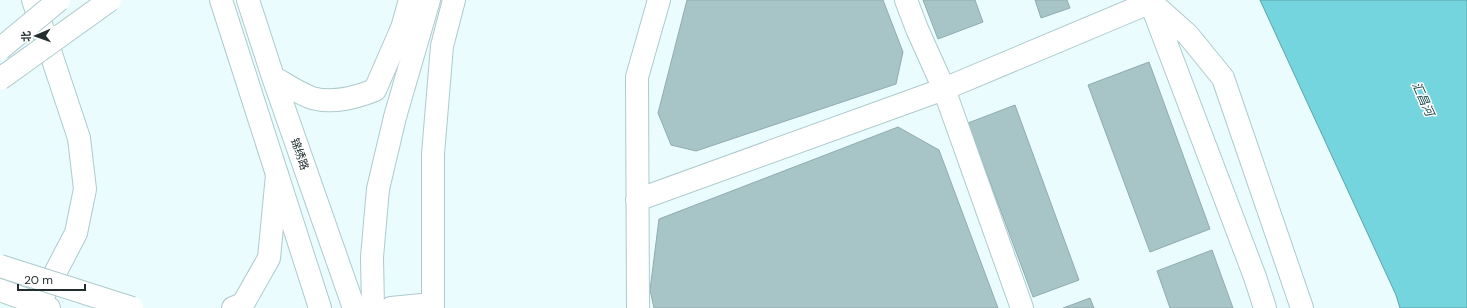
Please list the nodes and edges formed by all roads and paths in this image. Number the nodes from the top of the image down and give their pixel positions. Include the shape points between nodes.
1 (33, 0) edge
2 (58, 0) edge
3 (110, 0) edge
4 (221, 0) edge
5 (248, 0) edge
6 (410, 0) edge
7 (429, 0) edge
8 (454, 0) edge
9 (659, 0) edge
10 (906, 0) edge
11 (1151, 1) edge
12 (0, 49) edge
13 (273, 77) junction
14 (0, 79) edge
15 (944, 89) junction
16 (277, 175) junction
17 (637, 200) junction
18 (0, 266) edge
19 (0, 290) edge
20 (44, 306) edge
21 (433, 306) edge
22 (132, 308) edge
23 (233, 308) edge
24 (320, 308) edge
25 (354, 308) edge
26 (373, 308) edge
27 (391, 308) edge
28 (638, 308) edge
29 (1022, 308) edge
30 (1265, 308) edge
31 (1302, 308) edge

1 - 20 main road via 79,138 85,189 76,233
2 - 12 main road, bridge
3 - 14 main road, bridge
4 - 16 main road
5 - 13 main road, 锦绣路
6 - 13 main road via 402,28 375,90 356,97 331,101 311,98
7 - 26 main road via 394,117 378,189 372,257
8 - 21 main road via 442,46 433,154
9 - 17 main road via 637,77
10 - 15 main road
11 - 15 main road
11 - 30 main road
11 - 31 main road via 1188,35 1223,78
13 - 25 main road, 锦绣路
15 - 17 main road
15 - 29 main road
16 - 23 main road via 269,258 243,304
16 - 24 main road
17 - 28 main road
18 - 22 main road, bridge
19 - 20 main road
21 - 27 main road

